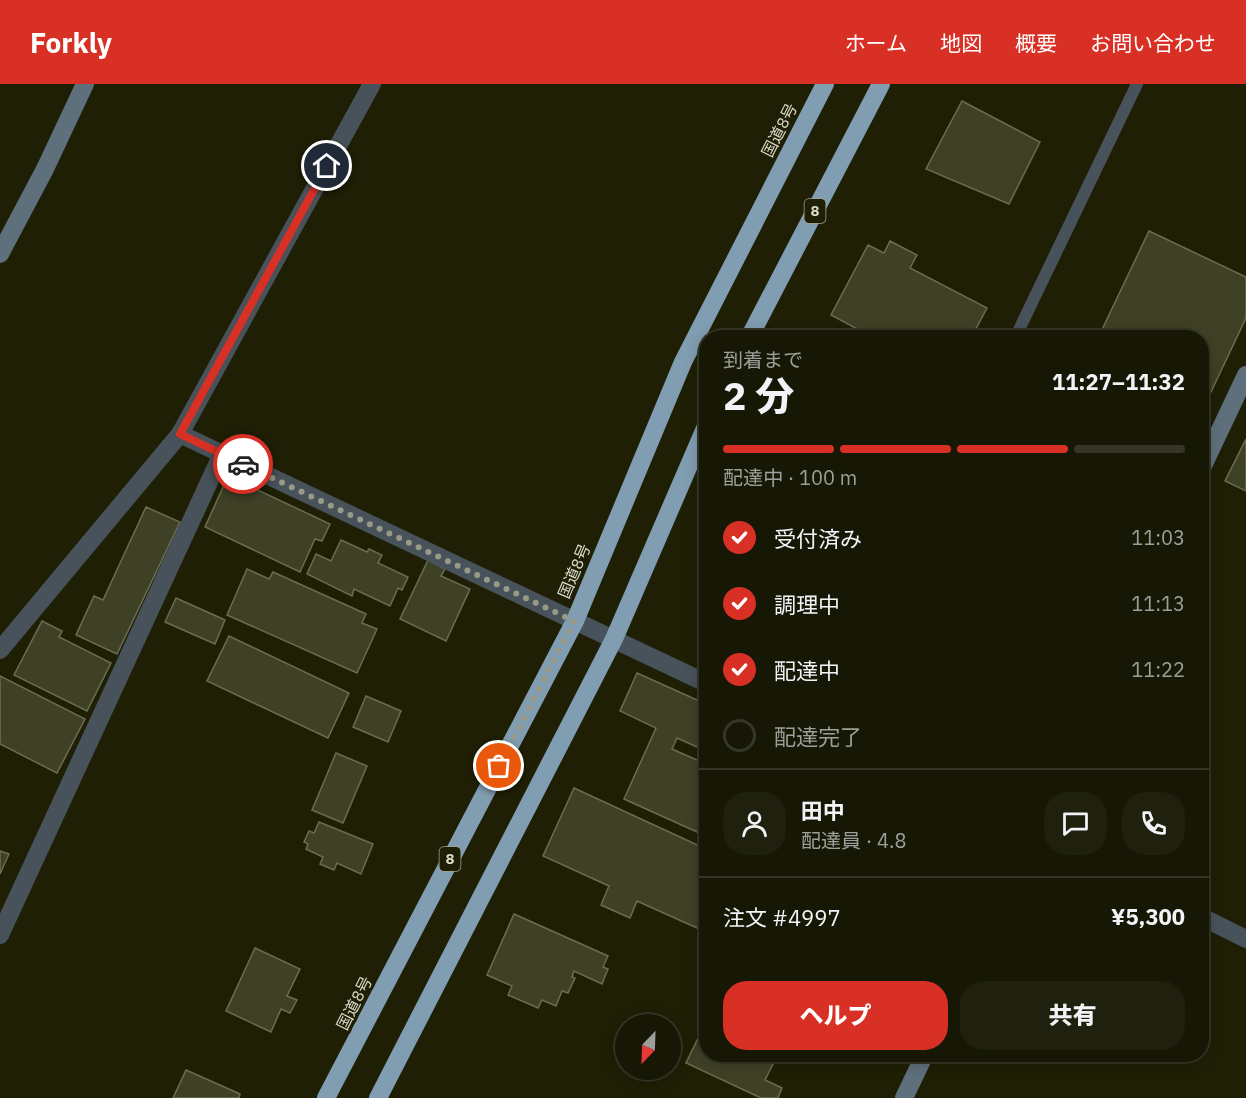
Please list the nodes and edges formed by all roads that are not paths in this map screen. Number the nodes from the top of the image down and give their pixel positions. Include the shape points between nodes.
1 (85, 84) edge
2 (372, 84) edge
3 (825, 84) edge
4 (881, 84) edge
5 (1137, 84) edge
6 (0, 254) edge
7 (699, 330) edge
8 (753, 330) edge
9 (1019, 330) edge
10 (699, 331) edge
11 (1246, 375) edge
12 (180, 434) junction
13 (699, 442) edge
14 (1209, 453) edge
15 (222, 454) junction
16 (574, 621) junction
17 (614, 639) junction
18 (0, 650) edge
19 (699, 680) edge
20 (1209, 920) edge
21 (0, 935) edge
22 (1246, 939) edge
23 (920, 1062) edge
24 (326, 1098) edge
25 (378, 1098) edge
26 (904, 1098) edge

1 - 6 street
2 - 12 street
3 - 7 highway, 国道8号 / 8
4 - 8 highway, 8
5 - 9 lane
10 - 16 highway, 国道8号 / 8
11 - 14 street
12 - 15 street
12 - 18 street
13 - 17 highway
15 - 16 street
15 - 21 street
16 - 17 street
16 - 24 highway, 国道8号 / 8
17 - 19 street
17 - 25 highway
20 - 22 street
23 - 26 street

